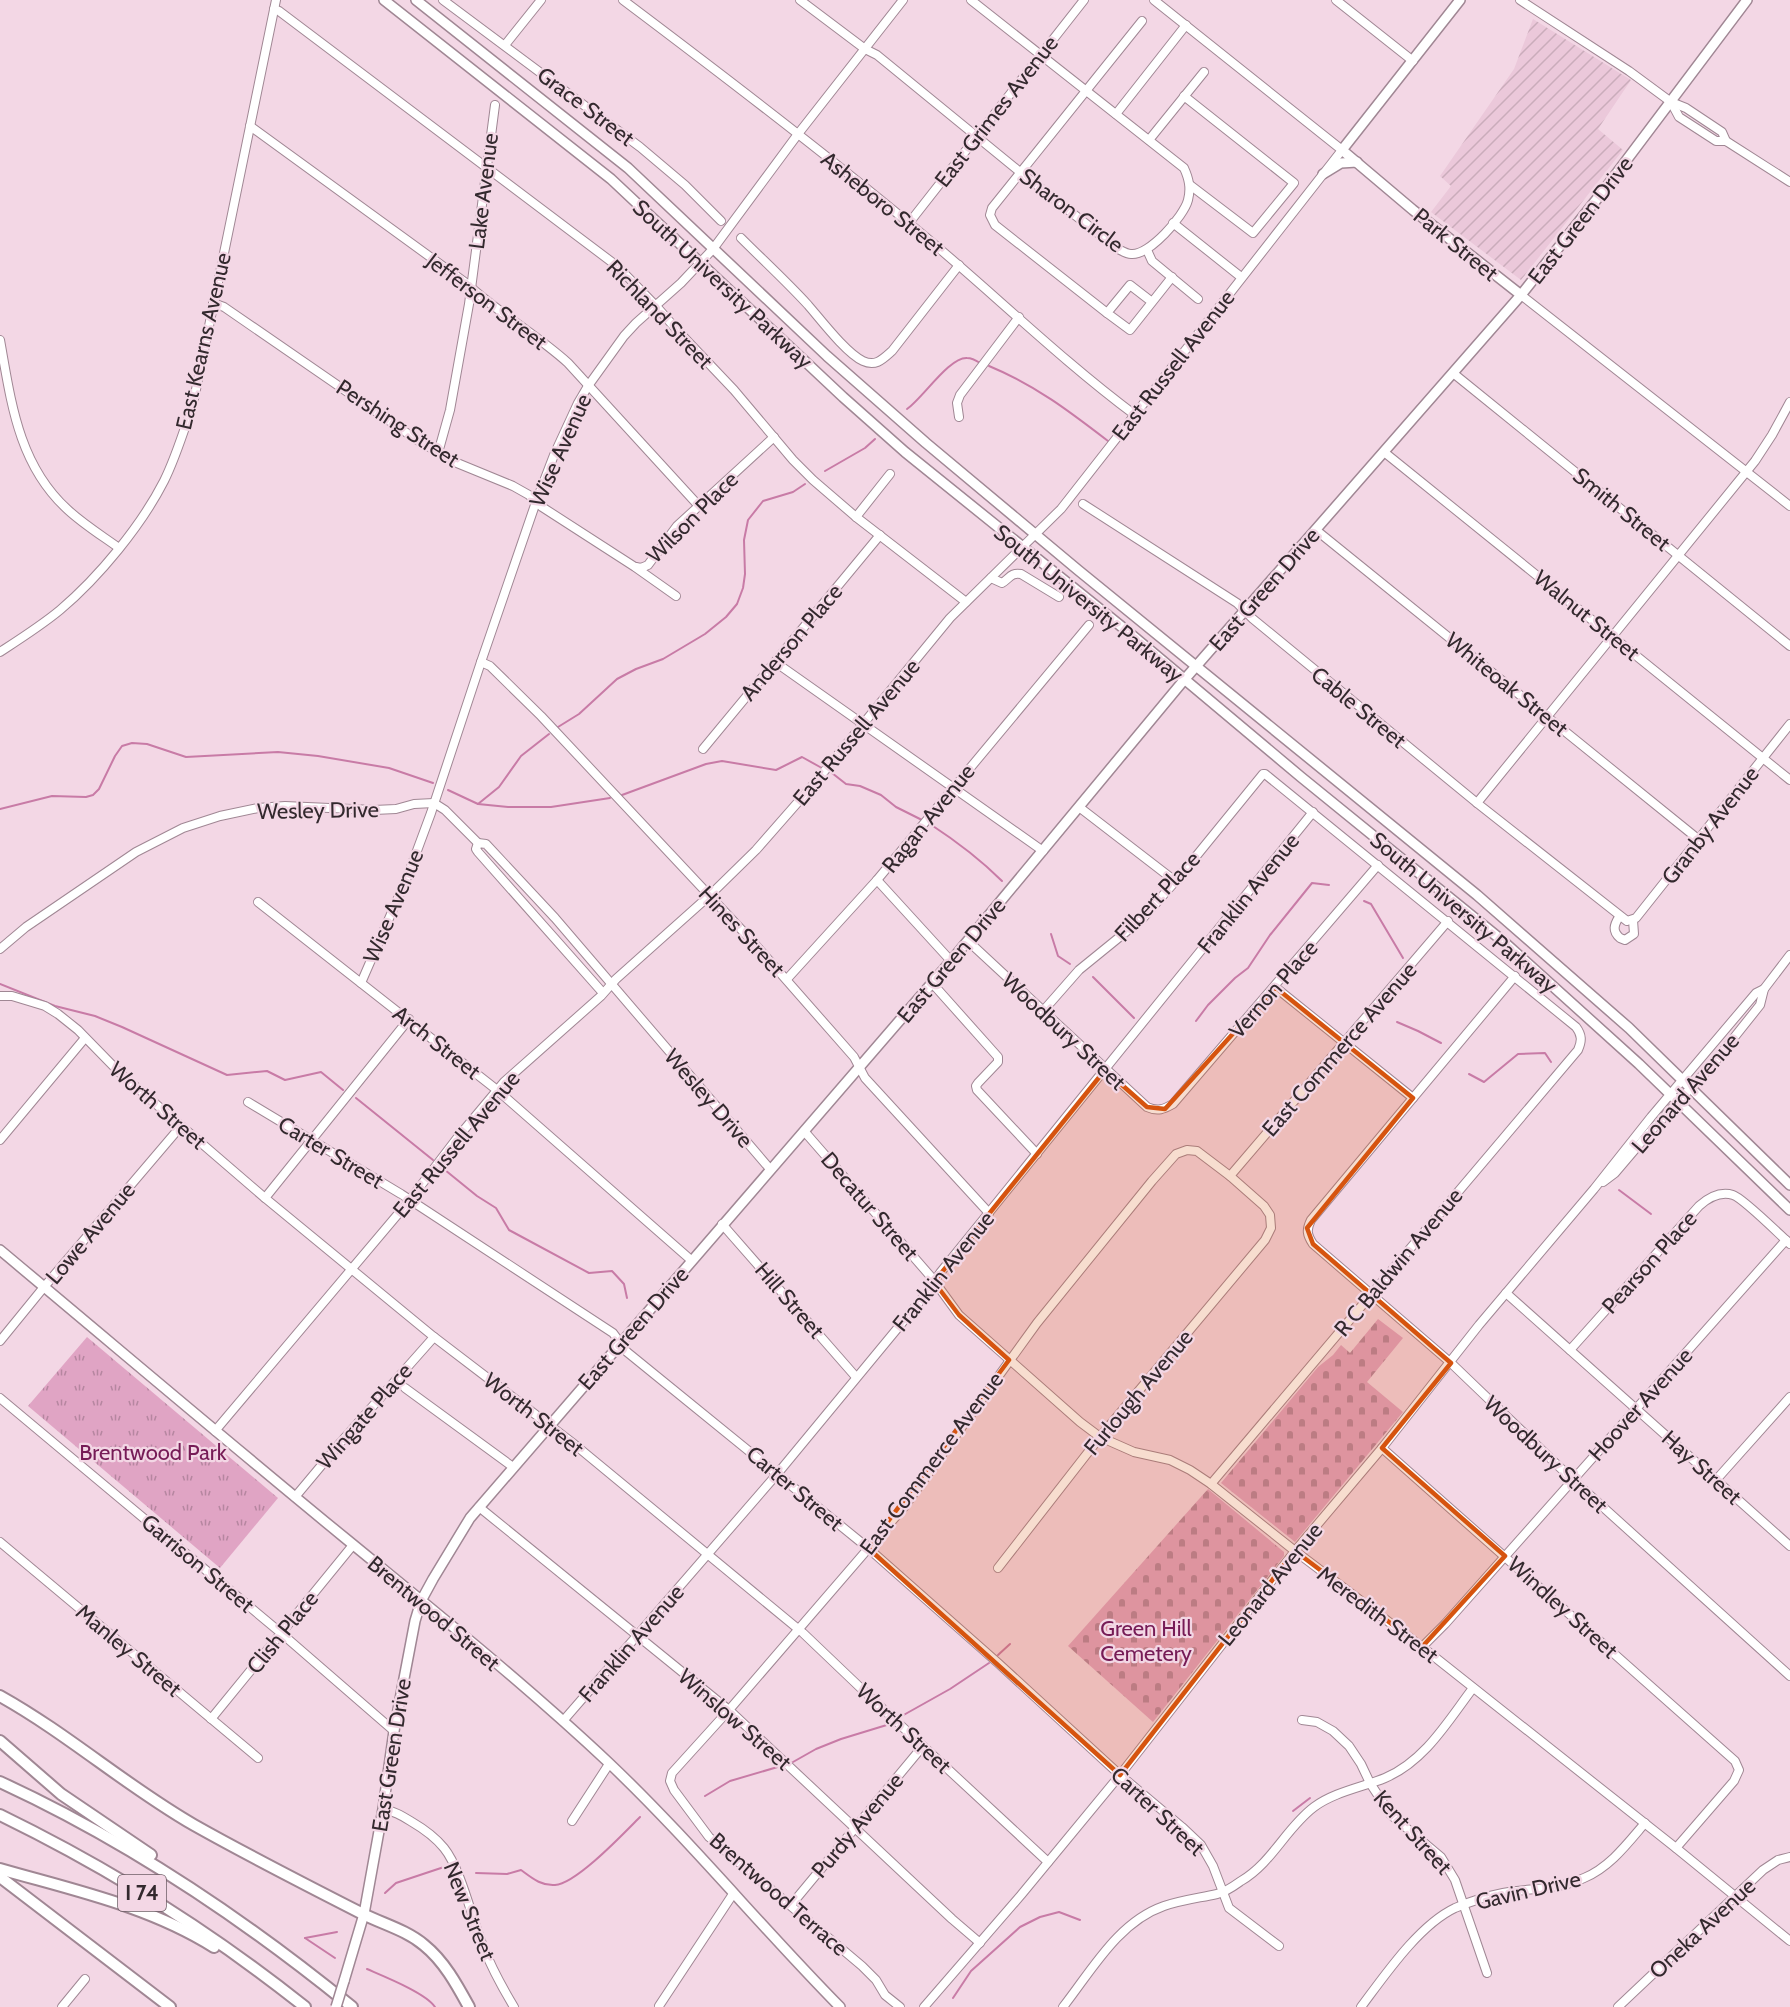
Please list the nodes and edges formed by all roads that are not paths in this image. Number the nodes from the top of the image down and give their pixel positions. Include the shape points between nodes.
1 (276, 0) edge
2 (384, 0) edge
3 (416, 0) edge
4 (443, 0) edge
5 (541, 0) edge
6 (623, 0) edge
7 (800, 0) edge
8 (903, 0) edge
9 (971, 0) edge
10 (1084, 0) edge
11 (1154, 0) edge
12 (1336, 0) edge
13 (1460, 0) edge
14 (1520, 0) edge
15 (1748, 0) edge
16 (274, 9) junction
17 (1142, 21) dead end
18 (1186, 26) junction
19 (505, 45) junction
20 (865, 49) junction
21 (1040, 54) junction
22 (1413, 61) junction
23 (1204, 72) dead end
24 (1085, 90) junction
25 (1184, 96) junction
26 (1671, 102) junction
27 (495, 105) dead end
28 (1116, 114) junction
29 (250, 126) junction
30 (798, 135) junction
31 (977, 136) junction
32 (1149, 140) junction
33 (1342, 150) junction
34 (1357, 162) junction
35 (487, 167) junction
36 (1020, 172) junction
37 (1323, 174) junction
38 (1790, 182) edge
39 (1190, 185) junction
40 (721, 221) dead end
41 (909, 223) junction
42 (1173, 223) junction
43 (741, 238) dead end
44 (713, 249) junction
45 (1147, 250) junction
46 (701, 262) junction
47 (959, 265) junction
48 (1172, 277) junction
49 (1241, 277) junction
50 (470, 287) junction
51 (1521, 295) junction
52 (1198, 299) dead end
53 (1152, 302) junction
54 (213, 303) junction
55 (656, 306) junction
56 (1107, 313) junction
57 (1019, 317) junction
58 (0, 340) edge
59 (1453, 373) junction
60 (588, 386) junction
61 (1790, 402) edge
62 (1135, 415) junction
63 (959, 417) dead end
64 (774, 437) junction
65 (1384, 452) junction
66 (438, 453) junction
67 (1746, 471) junction
68 (890, 474) dead end
69 (536, 502) junction
70 (1083, 504) dead end
71 (698, 505) junction
72 (1790, 506) edge
73 (856, 517) junction
74 (1316, 530) junction
75 (1036, 534) junction
76 (880, 535) junction
77 (119, 548) junction
78 (1022, 548) junction
79 (1678, 555) junction
80 (635, 567) junction
81 (991, 578) junction
82 (676, 596) dead end
83 (1059, 597) dead end
84 (966, 602) junction
85 (1245, 611) junction
86 (1089, 625) dead end
87 (1613, 636) junction
88 (0, 640) edge
89 (1790, 646) edge
90 (2, 650) edge
91 (481, 662) junction
92 (775, 662) junction
93 (1196, 665) junction
94 (1184, 680) junction
95 (1547, 717) junction
96 (863, 723) junction
97 (1790, 724) edge
98 (703, 749) dead end
99 (1763, 758) junction
100 (1790, 780) edge
101 (953, 788) junction
102 (434, 802) junction
103 (1477, 803) junction
104 (1079, 807) junction
105 (1313, 812) junction
106 (1698, 838) junction
107 (478, 843) junction
108 (1043, 851) junction
109 (1378, 865) junction
110 (877, 880) junction
111 (1175, 881) junction
112 (709, 896) junction
113 (258, 902) dead end
114 (1626, 920) joint
115 (1448, 921) junction
116 (968, 941) junction
117 (0, 948) edge
118 (1790, 955) edge
119 (951, 961) junction
120 (1515, 976) junction
121 (787, 979) junction
122 (361, 983) junction
123 (932, 983) junction
124 (611, 984) junction
125 (1275, 987) junction
126 (1764, 989) junction
127 (603, 993) junction
128 (0, 996) edge
129 (1043, 1011) junction
130 (409, 1019) junction
131 (85, 1038) junction
132 (1344, 1042) junction
133 (859, 1068) junction
134 (1105, 1070) junction
135 (1682, 1081) junction
136 (1691, 1089) junction
137 (497, 1090) junction
138 (1671, 1093) junction
139 (1413, 1098) junction
140 (1678, 1101) junction
141 (248, 1102) dead end
142 (1165, 1109) joint
143 (181, 1126) junction
144 (804, 1131) junction
145 (0, 1140) edge
146 (312, 1140) junction
147 (1037, 1154) junction
148 (770, 1169) junction
149 (1230, 1176) junction
150 (1790, 1185) edge
151 (1594, 1189) junction
152 (265, 1198) junction
153 (409, 1201) junction
154 (1790, 1210) edge
155 (989, 1213) junction
156 (722, 1224) junction
157 (1788, 1242) edge
158 (0, 1250) edge
159 (691, 1260) junction
160 (352, 1269) junction
161 (934, 1282) junction
162 (44, 1287) junction
163 (1371, 1293) junction
164 (1506, 1293) junction
165 (434, 1336) junction
166 (0, 1341) edge
167 (620, 1343) junction
168 (1570, 1350) junction
169 (1009, 1360) junction
170 (1451, 1363) junction
171 (856, 1377) junction
172 (405, 1388) dead end
173 (1790, 1397) edge
174 (0, 1398) edge
175 (1636, 1409) junction
176 (549, 1425) junction
177 (215, 1431) junction
178 (1100, 1437) junction
179 (1382, 1448) junction
180 (513, 1467) junction
181 (778, 1473) junction
182 (1573, 1480) junction
183 (1716, 1480) junction
184 (1211, 1484) junction
185 (295, 1497) junction
186 (479, 1507) junction
187 (0, 1542) edge
188 (353, 1545) junction
189 (1790, 1546) edge
190 (868, 1548) junction
191 (1295, 1551) junction
192 (709, 1555) junction
193 (1505, 1556) junction
194 (998, 1568) dead end
195 (421, 1601) junction
196 (798, 1629) junction
197 (281, 1633) junction
198 (638, 1635) junction
199 (1422, 1647) junction
200 (1790, 1676) edge
201 (1473, 1688) junction
202 (0, 1696) edge
203 (729, 1710) junction
204 (211, 1719) junction
205 (1302, 1720) dead end
206 (563, 1721) junction
207 (394, 1731) junction
208 (0, 1741) edge
209 (922, 1746) junction
210 (258, 1758) dead end
211 (609, 1764) junction
212 (672, 1773) joint
213 (1120, 1775) junction
214 (0, 1782) edge
215 (1370, 1783) junction
216 (383, 1809) junction
217 (0, 1815) edge
218 (572, 1821) dead end
219 (1645, 1823) junction
220 (855, 1827) junction
221 (1676, 1848) junction
222 (1790, 1857) edge
223 (1048, 1863) junction
224 (0, 1869) edge
225 (0, 1877) edge
226 (1222, 1892) junction
227 (733, 1894) junction
228 (1735, 1896) junction
229 (791, 1905) junction
230 (1463, 1906) junction
231 (364, 1914) junction
232 (233, 1916) junction
233 (1790, 1941) edge
234 (980, 1943) junction
235 (1279, 1946) dead end
236 (1487, 1973) dead end
237 (85, 1979) dead end
238 (276, 1984) junction
239 (658, 2006) edge
240 (62, 2007) edge
241 (170, 2007) edge
242 (305, 2007) edge
243 (336, 2007) edge
244 (352, 2007) edge
245 (469, 2007) edge
246 (514, 2007) edge
247 (840, 2007) edge
248 (900, 2007) edge
249 (924, 2007) edge
250 (1063, 2007) edge
251 (1361, 2007) edge
252 (1618, 2007) edge

1 - 16 street, East Kearns Avenue
2 - 46 main road, South University Parkway via 611,179
3 - 44 main road, South University Parkway via 628,168
4 - 19 street, Grace Street
5 - 19 street
6 - 30 street, Asheboro Street
7 - 20 street, Sharon Circle
8 - 20 street, Wise Avenue
9 - 21 street
10 - 21 street, East Grimes Avenue
11 - 18 street, Park Street
12 - 22 street
13 - 22 main road, East Russell Avenue
14 - 26 street
15 - 26 main road, East Green Drive
16 - 29 street, East Kearns Avenue
16 - 35 street, Richland Street
17 - 24 street
18 - 28 street
18 - 33 street, Park Street
19 - 40 street, Grace Street via 640,147
20 - 30 street, Wise Avenue
20 - 31 street, Sharon Circle
21 - 24 street
21 - 31 street, East Grimes Avenue
22 - 33 main road, East Russell Avenue
23 - 25 street
24 - 28 street
24 - 36 street
25 - 32 street
25 - 39 street via 1294,183 1253,233
26 - 38 street via 1722,132 1726,141
26 - 51 main road, East Green Drive
27 - 35 street, Lake Avenue
28 - 32 street
29 - 50 street, Jefferson Street
29 - 54 street, East Kearns Avenue
30 - 41 street, Asheboro Street
30 - 44 street, Wise Avenue
31 - 36 street, Sharon Circle
31 - 41 street, East Grimes Avenue
32 - 39 street via 1184,168
33 - 34 main road, Park Street
33 - 37 street, East Russell Avenue
34 - 37 main road via 1341,163
34 - 51 main road, Park Street
35 - 50 street, Lake Avenue
35 - 55 street, Richland Street via 616,266
36 - 45 street, Sharon Circle via 1118,249 1132,255
36 - 56 street via 992,208 991,219
37 - 49 street, East Russell Avenue
39 - 42 street, Sharon Circle via 1188,202
41 - 47 street, Asheboro Street
42 - 45 street, Sharon Circle
42 - 49 street
43 - 47 street via 849,350 864,362 872,363 892,351
44 - 46 street, Wise Avenue
44 - 75 main road, South University Parkway via 860,385
45 - 48 street via 1152,261
46 - 55 street, Wise Avenue
46 - 78 main road, South University Parkway via 888,437
47 - 57 street, Asheboro Street
48 - 52 street
48 - 53 street
49 - 62 street, East Russell Avenue
50 - 60 street, Jefferson Street via 555,352
50 - 66 street, Lake Avenue via 450,410
51 - 59 main road, East Green Drive
51 - 67 street, Park Street
53 - 56 street via 1130,285
53 - 56 street via 1130,330
54 - 66 street, Pershing Street via 225,307
54 - 77 street, East Kearns Avenue via 193,404 178,449 154,499
55 - 60 street, Wise Avenue via 624,336
55 - 64 street, Richland Street
57 - 62 street, Asheboro Street via 1054,351
57 - 63 street via 960,395
58 - 77 street via 19,433 34,468 66,509
59 - 65 main road, East Green Drive
59 - 79 street, Smith Street
60 - 69 street, Wise Avenue via 554,454
60 - 71 street, Jefferson Street
61 - 67 street
62 - 75 street, East Russell Avenue via 1062,509
64 - 71 street, Wilson Place
64 - 73 street, Richland Street
65 - 74 main road, East Green Drive
65 - 87 street, Walnut Street
66 - 69 street, Pershing Street via 513,486
67 - 72 street, Park Street
67 - 79 street
68 - 73 street
69 - 80 street, Pershing Street
69 - 91 street, Wise Avenue
70 - 85 street, Cable Street
71 - 80 street, Wilson Place via 648,565
73 - 76 street, Richland Street
74 - 85 main road, East Green Drive
74 - 95 street, Whiteoak Street
75 - 78 street, East Russell Avenue
75 - 93 main road, South University Parkway
76 - 84 street, Richland Street
76 - 92 street, Anderson Place
77 - 90 street, East Kearns Avenue via 60,610
78 - 81 street, East Russell Avenue
78 - 94 main road, South University Parkway
79 - 87 street
79 - 89 street, Smith Street
80 - 82 street, Pershing Street
81 - 83 street via 1002,583 1011,575 1021,574
81 - 84 street, East Russell Avenue
84 - 96 street, East Russell Avenue
85 - 93 main road, East Green Drive
85 - 103 street, Cable Street
86 - 101 street, Ragan Avenue
87 - 95 street
87 - 99 street, Walnut Street
88 - 90 street
91 - 102 street, Wise Avenue
91 - 112 street, Hines Street via 490,666 541,716
92 - 96 street
92 - 98 street, Anderson Place
93 - 94 main road, East Green Drive
93 - 135 main road, South University Parkway via 1477,895 1629,1028
94 - 104 main road, East Green Drive
94 - 138 main road, South University Parkway via 1504,942
95 - 103 street
95 - 106 street, Whiteoak Street
96 - 101 street
96 - 112 street, East Russell Avenue via 770,835
97 - 99 street, Granby Avenue
99 - 100 street, Walnut Street
99 - 106 street, Granby Avenue
101 - 108 street
101 - 110 street, Ragan Avenue
102 - 107 street, Wesley Drive
102 - 117 street, Wesley Drive via 374,810 258,808 183,828 136,852
102 - 122 street, Wise Avenue via 408,875
103 - 114 street, Cable Street
104 - 108 main road, East Green Drive
104 - 111 street
105 - 109 street
105 - 111 street, Filbert Place via 1263,774
105 - 134 street, Franklin Avenue
106 - 114 street, Granby Avenue
107 - 124 street, Wesley Drive via 486,844 515,874
107 - 127 street, Wesley Drive via 478,852
108 - 116 main road, East Green Drive
109 - 115 street
109 - 125 street, Vernon Place
110 - 119 street
110 - 121 street, Ragan Avenue
111 - 129 street, Filbert Place via 1143,918 1079,970
112 - 121 street, Hines Street
112 - 124 street, East Russell Avenue
113 - 122 street, Arch Street
115 - 120 street
115 - 132 street, East Commerce Avenue
116 - 119 main road, East Green Drive
116 - 129 street, Woodbury Street
118 - 126 street, Leonard Avenue
119 - 123 main road, East Green Drive
120 - 139 street
120 - 163 street, R C Baldwin Avenue via 1576,1027 1582,1039 1578,1050
121 - 133 street, Hines Street via 854,1057
122 - 130 street, Arch Street
123 - 133 main road, East Green Drive
123 - 147 street via 998,1057 977,1090
124 - 127 street, East Russell Avenue
124 - 148 street, Wesley Drive
125 - 132 street
125 - 142 street, Vernon Place
126 - 135 street, Leonard Avenue via 1756,993
126 - 136 street, Leonard Avenue via 1760,1005
127 - 137 street, East Russell Avenue
128 - 131 street, Worth Street via 45,1006
129 - 134 street, Woodbury Street
130 - 137 street, Arch Street
130 - 146 street
131 - 143 street, Worth Street
131 - 145 street
132 - 139 street
132 - 149 street, East Commerce Avenue
133 - 144 main road, East Green Drive
133 - 155 street, Hines Street
134 - 142 street, Woodbury Street via 1147,1107
134 - 147 street, Franklin Avenue
135 - 136 main road, South University Parkway
135 - 138 street, Leonard Avenue
136 - 140 street, Leonard Avenue
136 - 150 main road, South University Parkway
137 - 153 street, East Russell Avenue
137 - 159 street, Arch Street
138 - 140 main road, South University Parkway
138 - 151 street, Leonard Avenue
139 - 163 street, Woodbury Street via 1311,1220 1307,1230 1313,1244
140 - 151 street, Leonard Avenue via 1615,1173
140 - 154 main road, South University Parkway
141 - 146 street, Carter Street
143 - 152 street, Worth Street
143 - 162 street, Lowe Avenue
144 - 148 main road, East Green Drive
144 - 161 street, Decatur Street
146 - 152 street
146 - 153 street, Carter Street
147 - 155 street, Franklin Avenue
148 - 156 main road, East Green Drive
149 - 169 street, East Commerce Avenue via 1197,1151 1176,1154
149 - 178 street, Furlough Avenue via 1264,1206 1271,1228
151 - 164 street, Leonard Avenue
152 - 160 street, Worth Street
153 - 160 street, East Russell Avenue
153 - 167 street, Carter Street via 613,1333
155 - 161 street, Franklin Avenue
156 - 159 main road, East Green Drive
156 - 171 street, Hill Street
157 - 168 street, Pearson Place via 1738,1197 1711,1197
157 - 175 street, Hoover Avenue
158 - 162 main road, Brentwood Street
159 - 167 main road, East Green Drive
160 - 165 street, Worth Street
160 - 177 street, East Russell Avenue
161 - 169 street, Meredith Street via 959,1315
161 - 171 street, Franklin Avenue
162 - 166 street, Lowe Avenue
162 - 177 main road, Brentwood Street
163 - 170 street, Woodbury Street
163 - 184 street, R C Baldwin Avenue
164 - 168 street, Hay Street
164 - 170 street, Leonard Avenue
165 - 176 street, Worth Street
165 - 185 street, Wingate Place
167 - 176 main road, East Green Drive
167 - 181 street, Carter Street
168 - 175 street, Hay Street
169 - 178 street, Meredith Street
169 - 190 street, East Commerce Avenue via 932,1469
170 - 179 street, Leonard Avenue
170 - 182 street, Woodbury Street
171 - 181 street, Franklin Avenue
172 - 180 street
173 - 183 street
174 - 197 street, Garrison Street
175 - 182 street, Hoover Avenue
175 - 183 street, Hay Street
176 - 180 main road, East Green Drive
176 - 192 street, Worth Street
177 - 185 main road, Brentwood Street
178 - 184 street, Meredith Street via 1134,1452 1170,1460
178 - 194 street, Furlough Avenue
179 - 191 street, Leonard Avenue
179 - 193 street, Windley Street
180 - 186 main road, East Green Drive
181 - 190 street, Carter Street
181 - 192 street, Franklin Avenue
182 - 193 street, Hoover Avenue
182 - 200 street, Woodbury Street
183 - 189 street, Hay Street
184 - 191 street, Meredith Street
185 - 188 main road, Brentwood Street
186 - 195 main road, East Green Drive
186 - 198 street, Winslow Street
187 - 204 street, Manley Street
188 - 195 main road, Brentwood Street
188 - 197 street, Clish Place
190 - 196 street, East Commerce Avenue
190 - 213 street, Carter Street
191 - 199 street, Meredith Street
191 - 213 street, Leonard Avenue
192 - 196 street, Worth Street
192 - 198 street, Franklin Avenue
193 - 199 street, Hoover Avenue
193 - 221 street, Windley Street via 1735,1761 1739,1770 1734,1781
195 - 206 main road, Brentwood Street
195 - 207 main road, East Green Drive
196 - 203 street, East Commerce Avenue
196 - 209 street, Worth Street
197 - 204 street, Clish Place
197 - 207 street, Garrison Street
198 - 203 street, Winslow Street
198 - 206 street, Franklin Avenue
199 - 201 street, Meredith Street
201 - 215 street via 1416,1759 1388,1777
201 - 219 street, Meredith Street
202 - 231 highway via 194,1825
203 - 212 street, East Commerce Avenue
203 - 220 street, Winslow Street
204 - 210 street, Manley Street
205 - 215 street, Kent Street via 1317,1722 1341,1738
206 - 211 main road, Brentwood Street
207 - 216 main road, East Green Drive
208 - 232 highway via 68,1799 218,1899
209 - 220 street, Purdy Avenue
209 - 223 street, Worth Street
211 - 218 street
211 - 227 main road, Brentwood Street
212 - 229 street, Brentwood Terrace via 674,1790 709,1837
213 - 223 street, Leonard Avenue
213 - 226 street, Carter Street via 1201,1845
214 - 232 highway, I 74 via 127,1849
215 - 226 street via 1316,1805 1266,1862 1245,1880
215 - 230 street, Kent Street via 1391,1815 1442,1857
216 - 231 main road, East Green Drive
216 - 246 street, New Street via 416,1824 445,1848 482,1945
217 - 238 highway, I 74 via 74,1852 153,1899
219 - 221 street, Meredith Street
219 - 230 street, Gavin Drive via 1614,1859 1587,1878 1544,1889 1503,1893
220 - 229 street, Purdy Avenue
220 - 234 street, Winslow Street
221 - 228 street, Meredith Street
222 - 228 street, Oneka Avenue via 1771,1864
223 - 234 street, Leonard Avenue
224 - 238 highway via 146,1913 192,1934
225 - 241 highway
226 - 235 street, Carter Street via 1229,1908
226 - 250 street via 1165,1906 1136,1921 1119,1934
227 - 239 street
227 - 247 main road, Brentwood Street
228 - 233 street, Meredith Street
228 - 252 street, Oneka Avenue
229 - 248 street, Brentwood Terrace via 869,1973
230 - 236 street, Kent Street
230 - 251 street, Gavin Drive via 1454,1908 1419,1934
231 - 243 main road, East Green Drive, bridge
231 - 245 highway via 412,1935 424,1945 443,1965
232 - 244 highway, I 74
234 - 249 street, Leonard Avenue
237 - 240 street
238 - 242 highway, I 74

